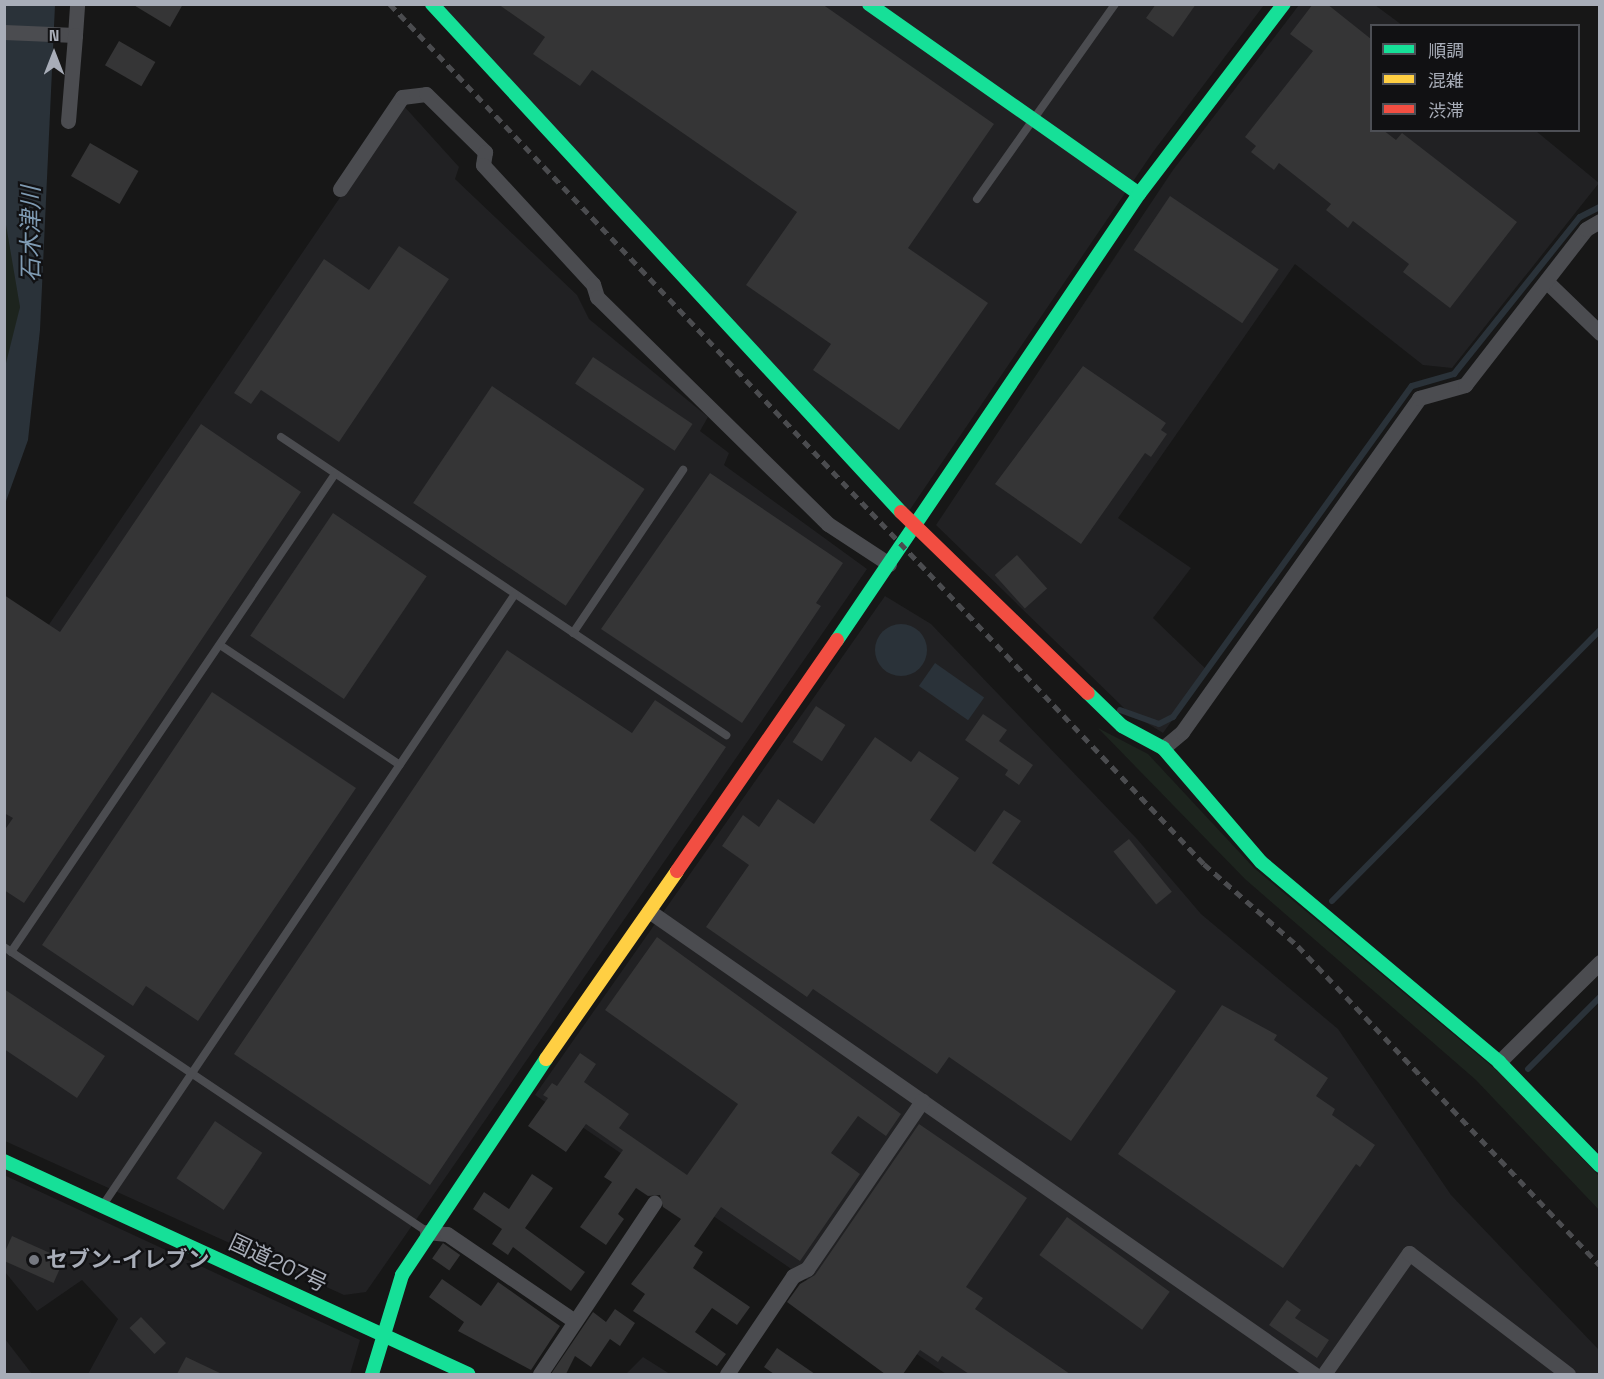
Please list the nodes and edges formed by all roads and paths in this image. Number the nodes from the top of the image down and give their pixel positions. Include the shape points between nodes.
1 (77, 4) edge
2 (432, 4) edge
3 (869, 4) edge
4 (1115, 4) edge
5 (1284, 4) edge
6 (4, 32) edge
7 (75, 35) junction
8 (1033, 120) junction
9 (68, 121) dead end
10 (340, 189) dead end
11 (1139, 194) junction
12 (977, 199) dead end
13 (1599, 221) edge
14 (1547, 282) junction
15 (1599, 333) edge
16 (281, 437) dead end
17 (683, 470) dead end
18 (335, 474) junction
19 (915, 527) junction
20 (889, 564) junction
21 (515, 594) junction
22 (573, 633) junction
23 (220, 645) junction
24 (726, 735) dead end
25 (1163, 748) junction
26 (400, 765) junction
27 (649, 911) junction
28 (8, 950) edge
29 (1599, 962) edge
30 (1499, 1062) junction
31 (192, 1073) junction
32 (922, 1101) junction
33 (4, 1161) edge
34 (1599, 1167) edge
35 (654, 1203) dead end
36 (103, 1205) junction
37 (427, 1232) junction
38 (573, 1320) junction
39 (384, 1334) junction
40 (372, 1374) edge
41 (468, 1374) edge
42 (540, 1374) edge
43 (727, 1374) edge
44 (1314, 1374) edge
45 (1324, 1374) edge
46 (1568, 1374) edge

1 - 7 street
2 - 19 main road
3 - 8 main road
4 - 8 lane
5 - 11 main road
6 - 7 street
7 - 9 street
8 - 11 main road
8 - 12 lane
10 - 20 street via 402,97 426,94 485,152 483,165 593,284 597,297 828,524
11 - 19 main road
13 - 14 street via 1586,229
14 - 15 street
14 - 25 street via 1465,385 1419,398 1182,732
16 - 18 lane
17 - 22 lane
18 - 21 lane
18 - 23 lane
19 - 20 main road
19 - 25 main road via 1122,726
20 - 27 main road
21 - 22 lane
21 - 26 lane
22 - 24 lane
23 - 26 lane
23 - 28 lane
25 - 30 main road via 1261,862
26 - 31 lane
27 - 32 street
27 - 37 main road
28 - 31 lane
29 - 30 street
30 - 34 main road
31 - 36 lane
31 - 37 lane
32 - 43 street
32 - 44 street
33 - 36 main road, 国道207号
35 - 38 street
36 - 39 main road, 国道207号
37 - 38 street via 447,1234
37 - 39 main road via 402,1275
38 - 42 street
39 - 40 main road
39 - 41 main road, 国道207号
45 - 46 street via 1409,1253

